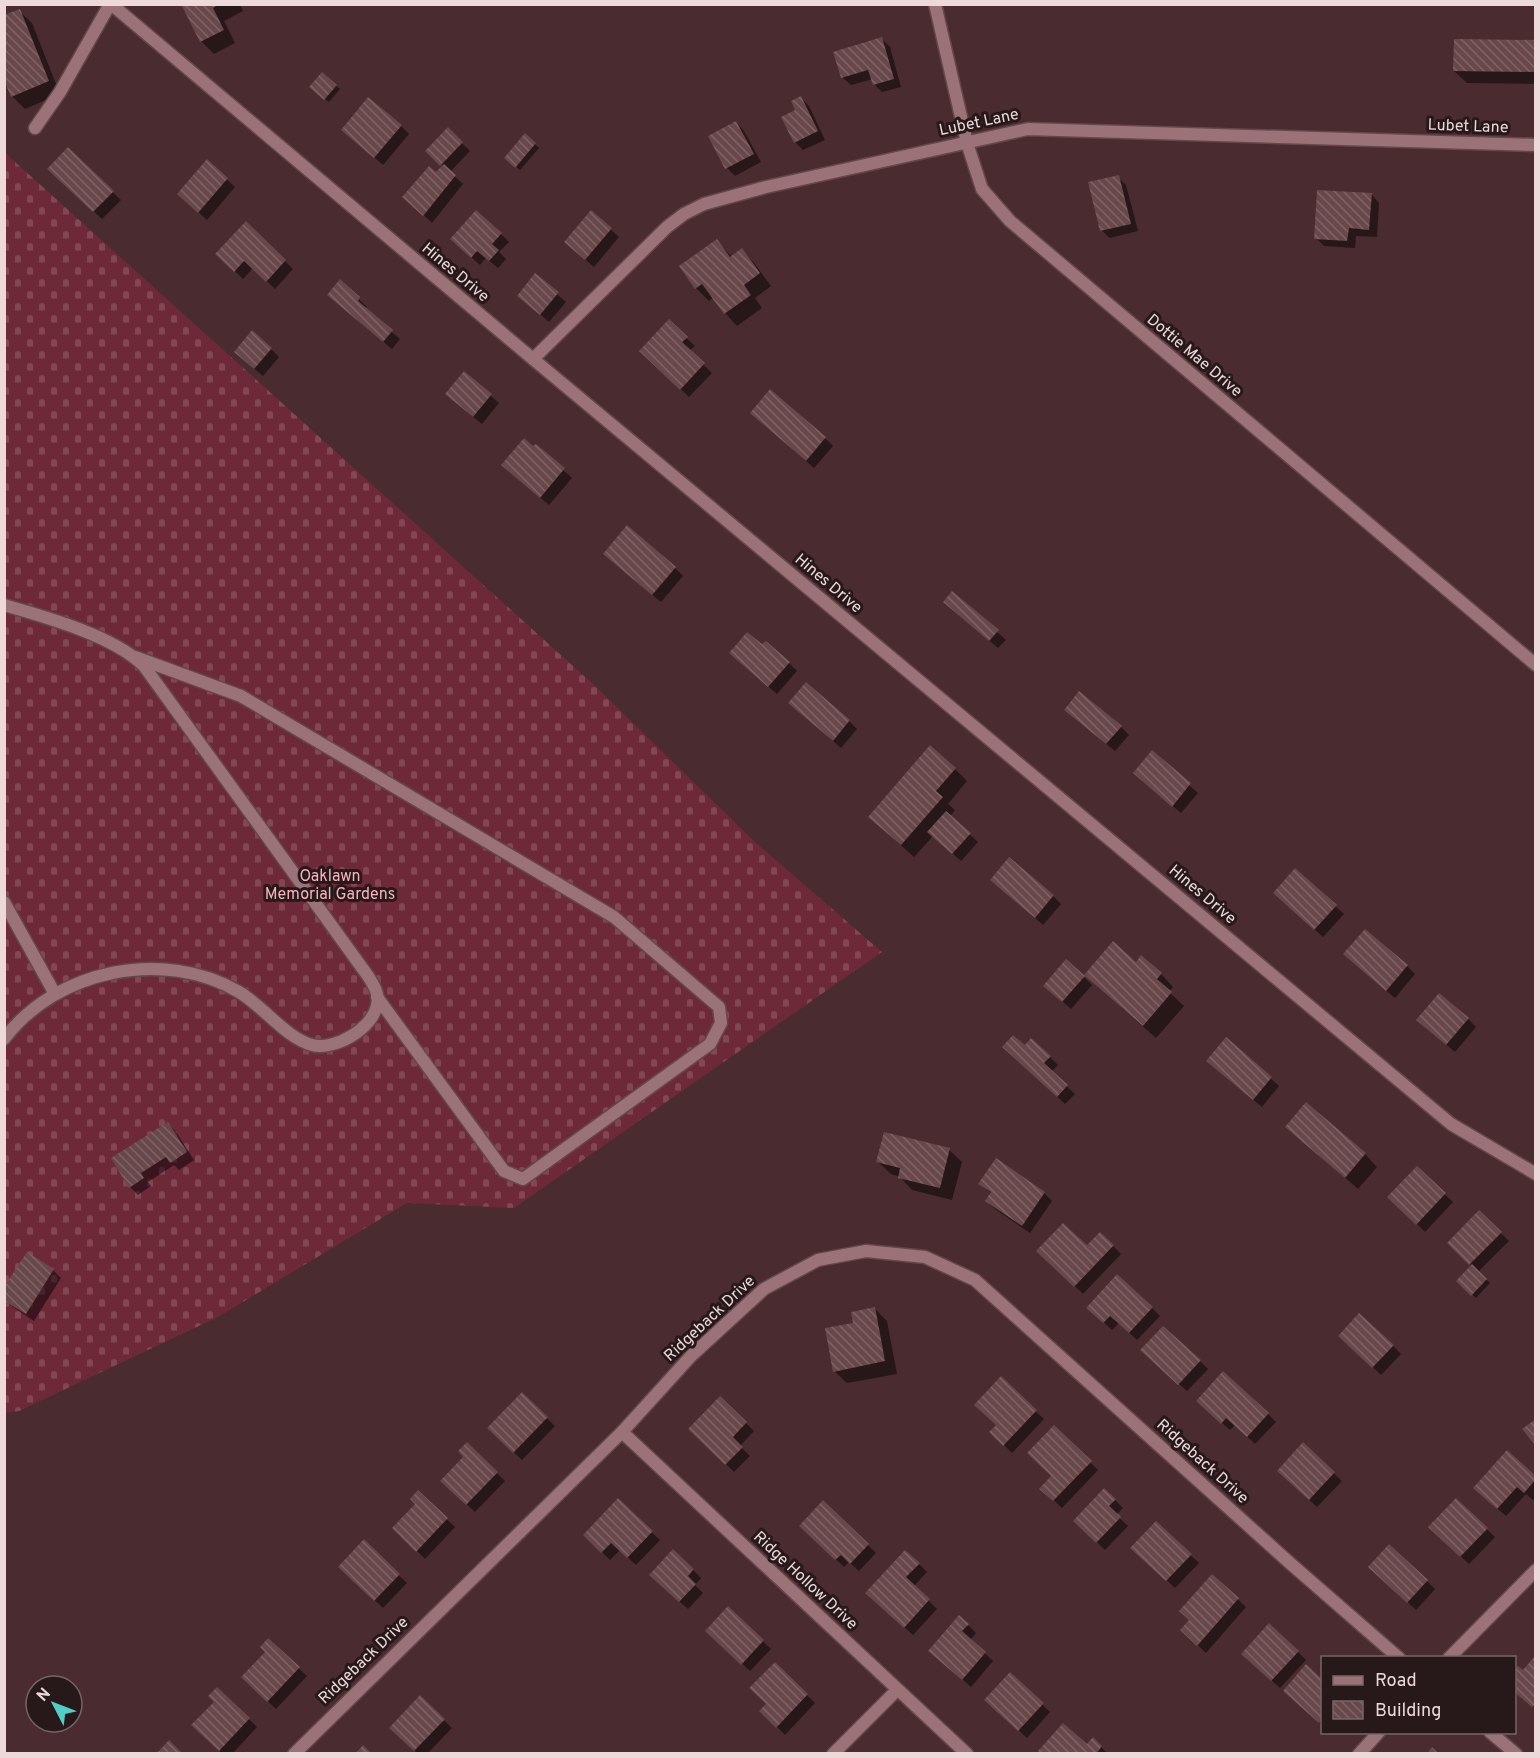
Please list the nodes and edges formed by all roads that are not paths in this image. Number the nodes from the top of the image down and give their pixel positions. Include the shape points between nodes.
1 (111, 4) edge
2 (935, 4) edge
3 (35, 128) dead end
4 (967, 143) junction
5 (1536, 145) edge
6 (533, 359) junction
7 (4, 606) edge
8 (135, 657) junction
9 (1536, 665) edge
10 (4, 902) edge
11 (55, 994) junction
12 (378, 998) junction
13 (4, 1039) edge
14 (1536, 1174) edge
15 (622, 1432) junction
16 (1536, 1570) edge
17 (1396, 1656) edge
18 (1451, 1656) edge
19 (897, 1690) junction
20 (1377, 1734) edge
21 (1492, 1734) edge
22 (294, 1754) edge
23 (833, 1754) edge
24 (967, 1754) edge
25 (1359, 1754) edge
26 (1516, 1754) edge

1 - 3 street
1 - 6 street, Hines Drive
2 - 4 street, Dottie Mae Drive
4 - 5 street, Lubet Lane via 1028,129
4 - 6 street, Lubet Lane via 704,204 667,227
4 - 9 street, Dottie Mae Drive via 982,189 1010,221
6 - 14 street, Hines Drive via 1451,1124
7 - 8 street via 84,631
8 - 12 street via 368,976
8 - 12 street via 241,696 614,917 719,1007 721,1023 710,1044 523,1179 504,1172
10 - 11 street
11 - 12 street via 89,979 130,970 187,973 227,985 297,1038 318,1046 341,1041 360,1030 372,1016
11 - 13 street via 30,1012
15 - 17 street, Ridgeback Drive via 691,1356 764,1289 818,1260 866,1251 925,1257 975,1280
15 - 19 street, Ridge Hollow Drive
15 - 22 street, Ridgeback Drive
16 - 18 street
19 - 23 street
19 - 24 street, Ridge Hollow Drive
20 - 25 street
21 - 26 street

